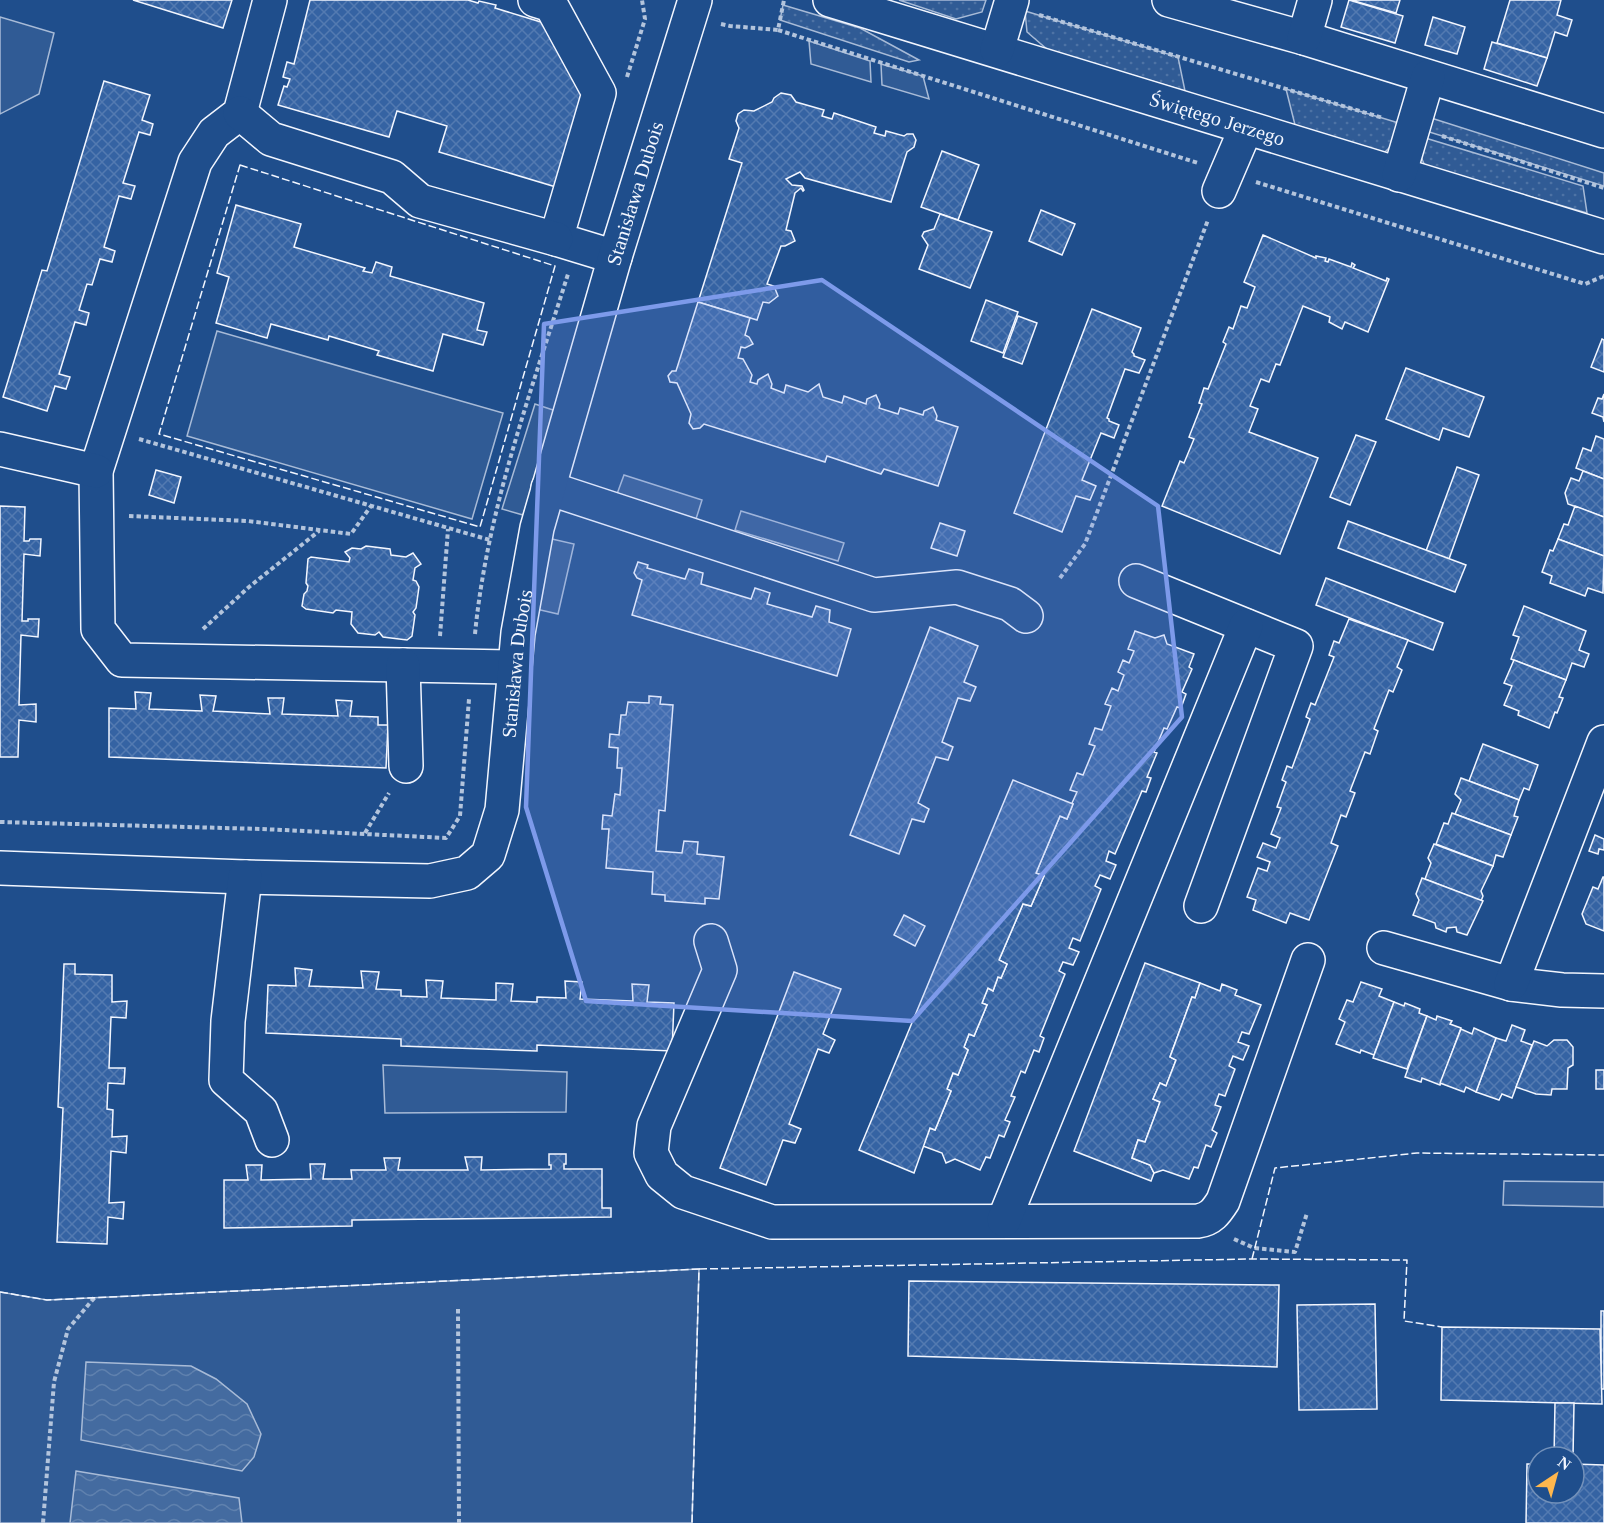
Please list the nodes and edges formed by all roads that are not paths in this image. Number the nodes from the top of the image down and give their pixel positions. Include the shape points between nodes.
1 (270, 0) edge
2 (535, 0) edge
3 (830, 0) edge
4 (1169, 0) edge
5 (1315, 0) edge
6 (1011, 3) edge
7 (692, 7) edge
8 (1304, 38) junction
9 (997, 50) junction
10 (1428, 77) junction
11 (240, 113) junction
12 (1246, 128) junction
13 (1604, 131) edge
14 (1400, 175) junction
15 (1223, 182) road end
16 (1604, 237) edge
17 (556, 239) junction
18 (615, 257) junction
19 (0, 449) edge
20 (96, 471) junction
21 (549, 488) junction
22 (1137, 581) dead end
23 (1026, 616) dead end
24 (1246, 626) junction
25 (403, 665) junction
26 (514, 667) junction
27 (1604, 742) edge
28 (406, 766) road end
29 (0, 868) edge
30 (245, 877) junction
31 (1201, 906) dead end
32 (711, 941) dead end
33 (1383, 948) dead end
34 (1308, 960) dead end
35 (1511, 984) junction
36 (1604, 991) edge
37 (272, 1140) dead end
38 (1005, 1220) junction

1 - 11 street
2 - 17 street via 552,5 599,93
3 - 9 street, Świętego Jerzego
4 - 8 street
5 - 8 street
6 - 9 street
7 - 18 street, Stanisława Dubois
8 - 10 street
9 - 12 street, Świętego Jerzego
10 - 13 street
10 - 14 street
11 - 17 street via 271,139 392,177 420,201
11 - 20 street via 214,133 195,162
12 - 14 street, Świętego Jerzego
12 - 15 street
14 - 16 street, Świętego Jerzego
17 - 18 street
18 - 21 street, Stanisława Dubois
19 - 20 street
20 - 25 street via 98,628 122,660
21 - 23 street via 874,595 957,587 1010,604
21 - 26 street, Stanisława Dubois via 537,528
22 - 24 street
24 - 31 street via 1296,646
24 - 38 street
25 - 26 street
25 - 28 street
26 - 30 street, Stanisława Dubois via 502,810 488,855 467,873 430,881
27 - 35 street
29 - 30 street, Stanisława Dubois
30 - 37 street via 228,1021 226,1080 261,1111
32 - 38 street via 720,970 654,1126 651,1153 662,1175 682,1192 772,1222
33 - 35 street
34 - 38 street via 1223,1201 1207,1220
35 - 36 street

